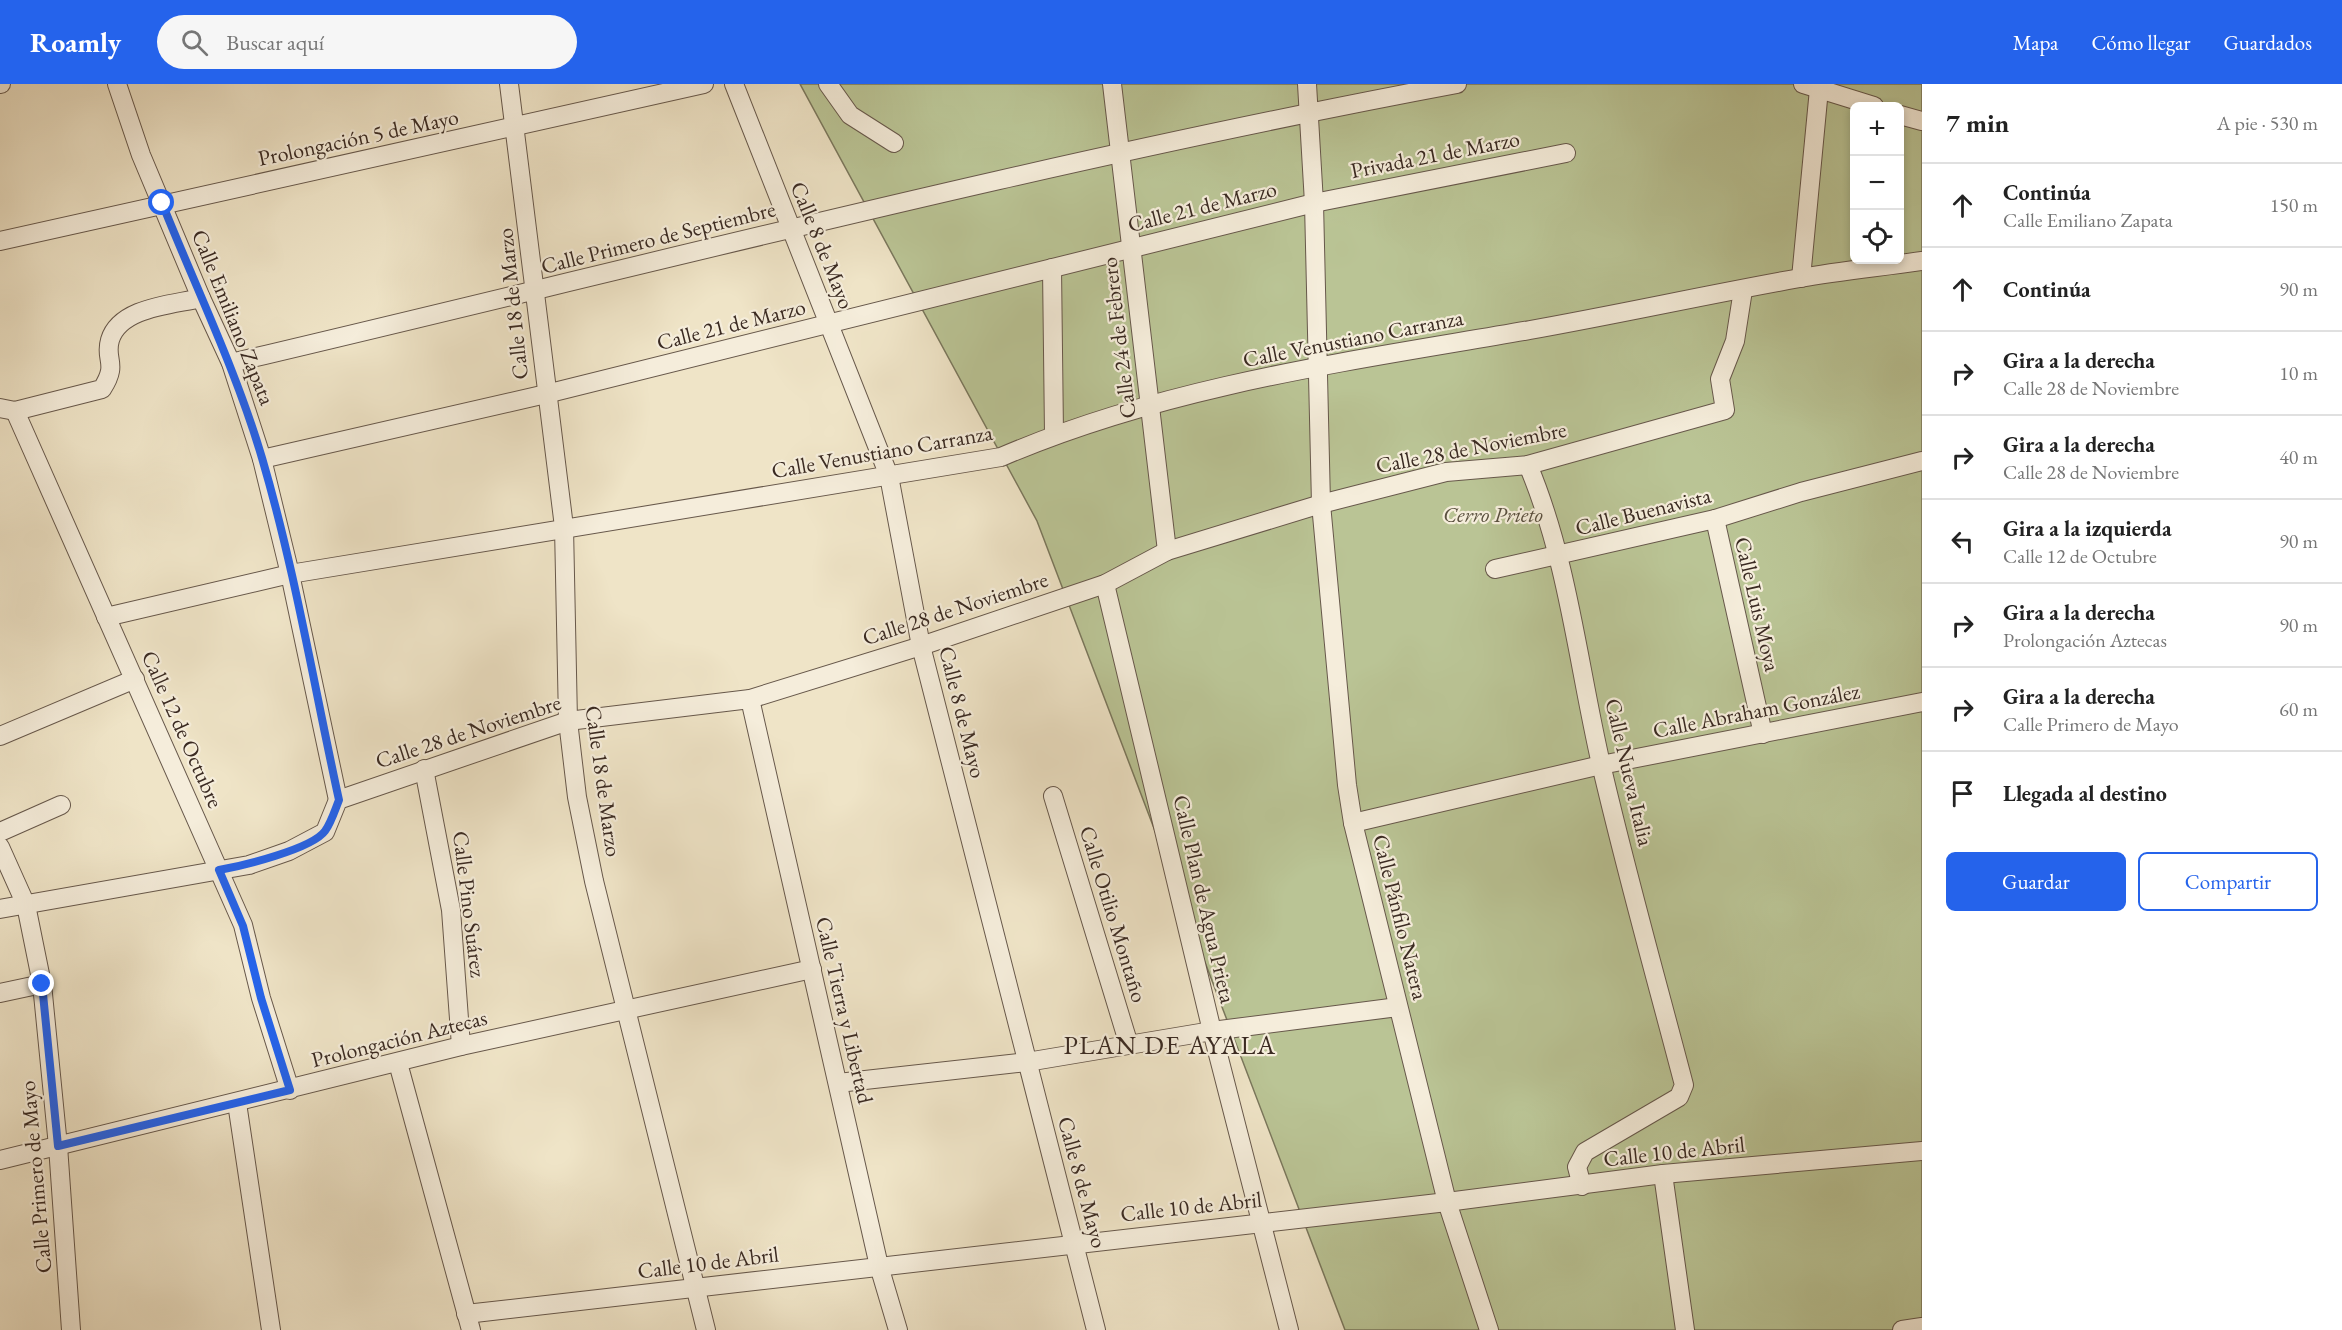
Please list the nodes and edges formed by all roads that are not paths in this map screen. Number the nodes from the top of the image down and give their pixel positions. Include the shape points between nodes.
1 (117, 84) edge
2 (509, 84) edge
3 (704, 84) edge
4 (734, 84) edge
5 (828, 84) edge
6 (1112, 84) edge
7 (1306, 84) edge
8 (1457, 84) edge
9 (1811, 86) edge
10 (1861, 102) edge
11 (1308, 112) junction
12 (1904, 116) edge
13 (1922, 121) edge
14 (516, 128) junction
15 (894, 143) dead end
16 (1120, 152) junction
17 (1566, 153) dead end
18 (162, 203) junction
19 (1314, 203) junction
20 (791, 229) junction
21 (0, 241) edge
22 (1132, 248) junction
23 (1922, 261) edge
24 (1052, 268) junction
25 (1801, 278) junction
26 (1743, 290) junction
27 (535, 292) junction
28 (201, 298) junction
29 (829, 325) junction
30 (231, 363) junction
31 (1317, 367) junction
32 (546, 394) junction
33 (1149, 404) junction
34 (7, 409) edge
35 (1054, 434) junction
36 (262, 459) junction
37 (1922, 461) edge
38 (1528, 465) junction
39 (889, 476) junction
40 (1321, 504) junction
41 (1715, 519) junction
42 (564, 527) junction
43 (1167, 551) junction
44 (1559, 556) junction
45 (1495, 569) dead end
46 (290, 574) junction
47 (1105, 584) junction
48 (106, 617) junction
49 (921, 646) junction
50 (135, 679) junction
51 (750, 699) junction
52 (1922, 702) edge
53 (568, 721) junction
54 (1763, 734) junction
55 (0, 736) edge
56 (1601, 765) junction
57 (424, 769) junction
58 (1053, 796) dead end
59 (339, 800) junction
60 (61, 805) dead end
61 (1353, 823) junction
62 (0, 832) edge
63 (0, 848) edge
64 (219, 870) junction
65 (26, 905) junction
66 (0, 909) edge
67 (812, 969) junction
68 (42, 984) junction
69 (0, 993) edge
70 (1398, 1007) junction
71 (628, 1010) junction
72 (1212, 1031) junction
73 (1129, 1045) junction
74 (461, 1046) junction
75 (1027, 1062) junction
76 (398, 1063) junction
77 (838, 1083) junction
78 (290, 1090) junction
79 (237, 1103) junction
80 (58, 1146) junction
81 (1922, 1150) edge
82 (0, 1160) edge
83 (1664, 1174) junction
84 (1582, 1186) junction
85 (1447, 1202) junction
86 (1262, 1222) junction
87 (1075, 1243) junction
88 (879, 1266) junction
89 (696, 1288) junction
90 (469, 1322) edge
91 (1922, 1327) edge
92 (71, 1330) edge
93 (271, 1330) edge
94 (706, 1330) edge
95 (898, 1330) edge
96 (1096, 1330) edge
97 (1289, 1330) edge
98 (1490, 1330) edge
99 (1685, 1330) edge
100 (1902, 1330) edge

1 - 18 street, Calle Emiliano Zapata
2 - 14 street, Calle 18 de Marzo
3 - 14 street, Prolongación 5 de Mayo
4 - 20 street, Calle 8 de Mayo
5 - 15 street via 850,115
6 - 16 street, Calle 24 de Febrero
7 - 11 street, Calle Pánfilo Natera
8 - 11 street, Calle Primero de Septiembre
9 - 10 street
9 - 25 street
11 - 16 street, Calle Primero de Septiembre
11 - 19 street, Calle Pánfilo Natera
12 - 13 street
14 - 18 street, Prolongación 5 de Mayo
14 - 27 street, Calle 18 de Marzo
16 - 20 street, Calle Primero de Septiembre
16 - 22 street, Calle 24 de Febrero
17 - 19 street, Privada 21 de Marzo
18 - 21 street, Prolongación 5 de Mayo
18 - 28 street, Calle Emiliano Zapata
19 - 22 street, Calle 21 de Marzo
19 - 31 street, Calle Pánfilo Natera
20 - 27 street, Calle Primero de Septiembre
20 - 29 street, Calle 8 de Mayo
22 - 24 street, Calle 21 de Marzo
22 - 33 street, Calle 24 de Febrero
23 - 25 street, Calle Venustiano Carranza
24 - 29 street, Calle 21 de Marzo
24 - 35 street
25 - 26 street, Calle Venustiano Carranza
26 - 31 street, Calle Venustiano Carranza
26 - 38 street, Calle 28 de Noviembre via 1735,340 1720,379 1725,410
27 - 30 street, Calle Primero de Septiembre
27 - 32 street, Calle 18 de Marzo
28 - 30 street, Calle Emiliano Zapata
28 - 34 street via 136,314 120,324 110,341 112,374 102,389
29 - 32 street, Calle 21 de Marzo
29 - 39 street, Calle 8 de Mayo
30 - 36 street, Calle Emiliano Zapata
31 - 33 street, Calle Venustiano Carranza
31 - 40 street, Calle Pánfilo Natera
32 - 36 street, Calle 21 de Marzo
32 - 42 street, Calle 18 de Marzo
33 - 35 street, Calle Venustiano Carranza
33 - 43 street, Calle 24 de Febrero
34 - 48 street, Calle 12 de Octubre
35 - 39 street, Calle Venustiano Carranza via 1001,457
36 - 46 street, Calle Emiliano Zapata
37 - 41 street, Calle Buenavista
38 - 40 street, Calle 28 de Noviembre via 1446,472
38 - 44 street, Calle Nueva Italia
39 - 42 street, Calle Venustiano Carranza
39 - 49 street, Calle 8 de Mayo
40 - 43 street, Calle 28 de Noviembre
40 - 61 street, Calle Pánfilo Natera
41 - 44 street, Calle Buenavista
41 - 54 street, Calle Luis Moya
42 - 46 street, Calle Venustiano Carranza
42 - 53 street, Calle 18 de Marzo
43 - 47 street, Calle 28 de Noviembre
44 - 45 street, Calle Buenavista
44 - 56 street, Calle Nueva Italia
46 - 48 street, Calle Venustiano Carranza
46 - 59 street, Calle Emiliano Zapata
47 - 49 street, Calle 28 de Noviembre
47 - 72 street, Calle Plan de Agua Prieta
48 - 50 street, Calle 12 de Octubre
49 - 51 street, Calle 28 de Noviembre
49 - 75 street, Calle 8 de Mayo
50 - 55 street
50 - 64 street, Calle 12 de Octubre
51 - 53 street, Calle 28 de Noviembre
51 - 67 street, Calle Tierra y Libertad
52 - 54 street, Calle Abraham González
53 - 57 street, Calle 28 de Noviembre
53 - 71 street, Calle 18 de Marzo via 577,797 594,881
54 - 56 street, Calle Abraham González
56 - 61 street, Calle Abraham González
56 - 84 street, Calle Nueva Italia via 1684,1085 1679,1097 1585,1152 1577,1167
57 - 59 street, Calle 28 de Noviembre
57 - 74 street, Calle Pino Suárez via 451,909
58 - 73 street, Calle Otilio Montaño
59 - 64 street via 325,832 289,852
60 - 62 street
61 - 70 street, Calle Pánfilo Natera
63 - 65 street, Calle Primero de Mayo
64 - 65 street
64 - 78 street, Calle 12 de Octubre via 243,926
65 - 66 street
65 - 68 street, Calle Primero de Mayo
67 - 71 street, Prolongación Aztecas
67 - 77 street, Calle Tierra y Libertad
68 - 69 street
68 - 80 street, Calle Primero de Mayo
70 - 72 street
70 - 85 street, Calle Pánfilo Natera
71 - 74 street, Prolongación Aztecas
71 - 89 street, Calle 18 de Marzo
72 - 73 street
72 - 86 street, Calle Plan de Agua Prieta
73 - 75 street
74 - 76 street, Prolongación Aztecas
75 - 77 street
75 - 87 street, Calle 8 de Mayo
76 - 78 street, Prolongación Aztecas
76 - 90 street
77 - 88 street, Calle Tierra y Libertad
78 - 79 street, Prolongación Aztecas
79 - 80 street, Prolongación Aztecas
79 - 93 street
80 - 82 street, Prolongación Aztecas
80 - 92 street, Calle Primero de Mayo
81 - 83 street, Calle 10 de Abril
83 - 84 street, Calle 10 de Abril
83 - 99 street
84 - 85 street, Calle 10 de Abril
85 - 86 street, Calle 10 de Abril
85 - 98 street, Calle Pánfilo Natera
86 - 87 street, Calle 10 de Abril
86 - 97 street, Calle Plan de Agua Prieta
87 - 88 street, Calle 10 de Abril
87 - 96 street, Calle 8 de Mayo
88 - 89 street, Calle 10 de Abril
88 - 95 street, Calle Tierra y Libertad
89 - 90 street, Calle 10 de Abril
89 - 94 street, Calle 18 de Marzo
91 - 100 street

